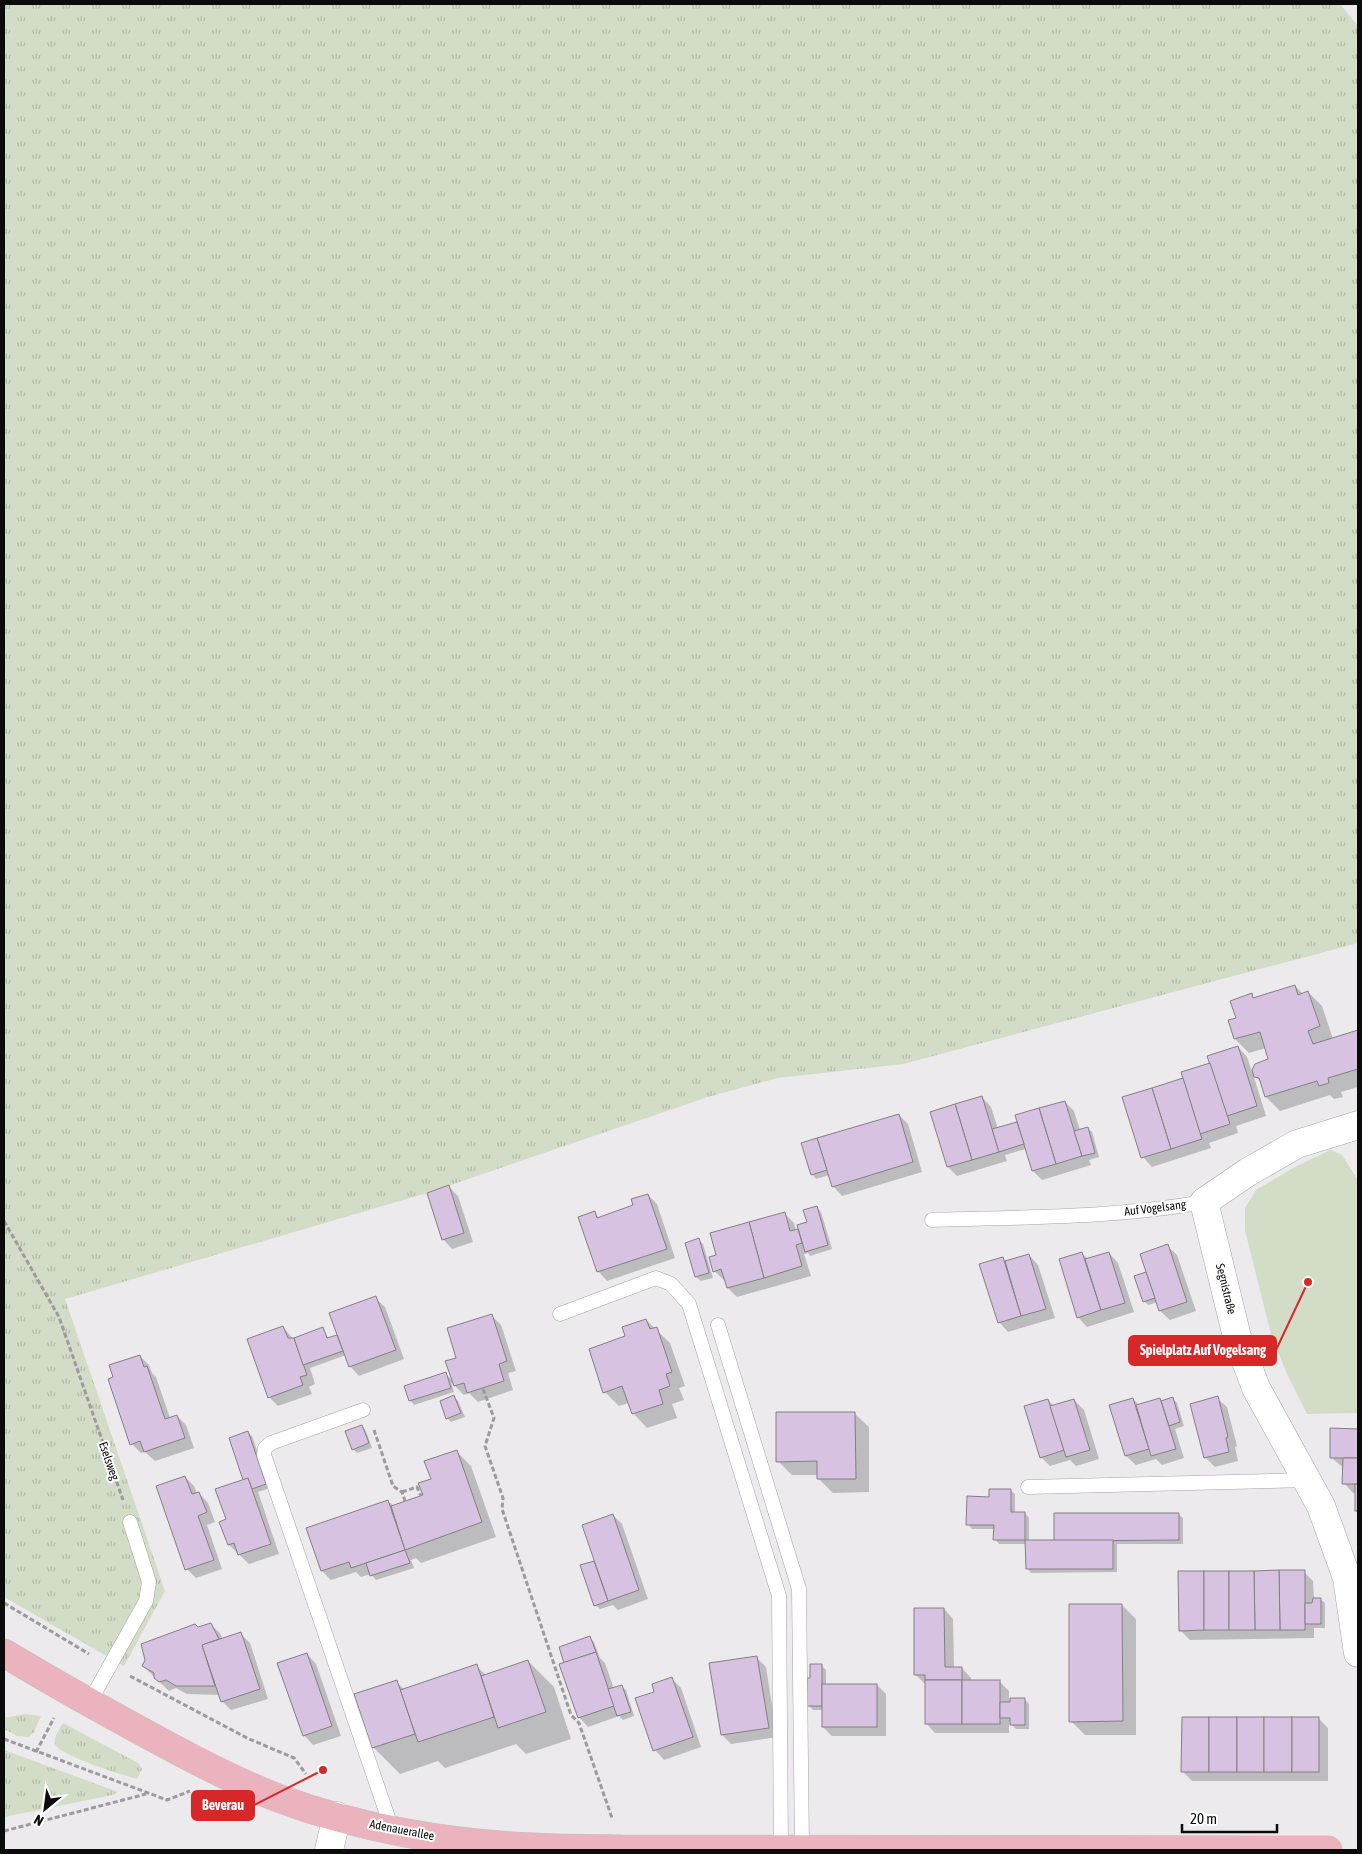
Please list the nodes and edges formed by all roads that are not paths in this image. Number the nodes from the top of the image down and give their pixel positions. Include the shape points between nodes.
1 (1358, 1124) edge
2 (1204, 1202) junction
3 (932, 1220) dead end
4 (560, 1314) dead end
5 (718, 1326) dead end
6 (363, 1410) dead end
7 (1308, 1480) junction
8 (1028, 1487) dead end
9 (130, 1522) road end
10 (1353, 1577) edge
11 (4, 1653) edge
12 (1358, 1654) edge
13 (89, 1703) junction
14 (337, 1816) junction
15 (392, 1829) junction
16 (791, 1849) edge
17 (329, 1850) edge
18 (621, 1850) edge
19 (1230, 1850) edge
20 (1328, 1850) edge

1 - 2 street, Auf Vogelsang via 1297,1144
2 - 3 lane, Auf Vogelsang via 1119,1213
2 - 7 street, Segnistraße via 1241,1346 1256,1388
4 - 16 lane via 656,1278 671,1284 689,1304 779,1596
5 - 16 lane via 798,1589
6 - 15 lane via 271,1443 265,1448 264,1455
7 - 8 lane
7 - 10 street, Segnistraße
9 - 13 lane via 149,1582 146,1601
10 - 12 street, Segnistraße
11 - 13 main road, Adenauerallee
13 - 14 main road, Adenauerallee via 226,1776 279,1798
14 - 15 main road, Adenauerallee
14 - 17 street
15 - 18 main road, Adenauerallee via 533,1847
16 - 18 main road, Adenauerallee
16 - 19 main road, Adenauerallee
19 - 20 main road, Adenauerallee

